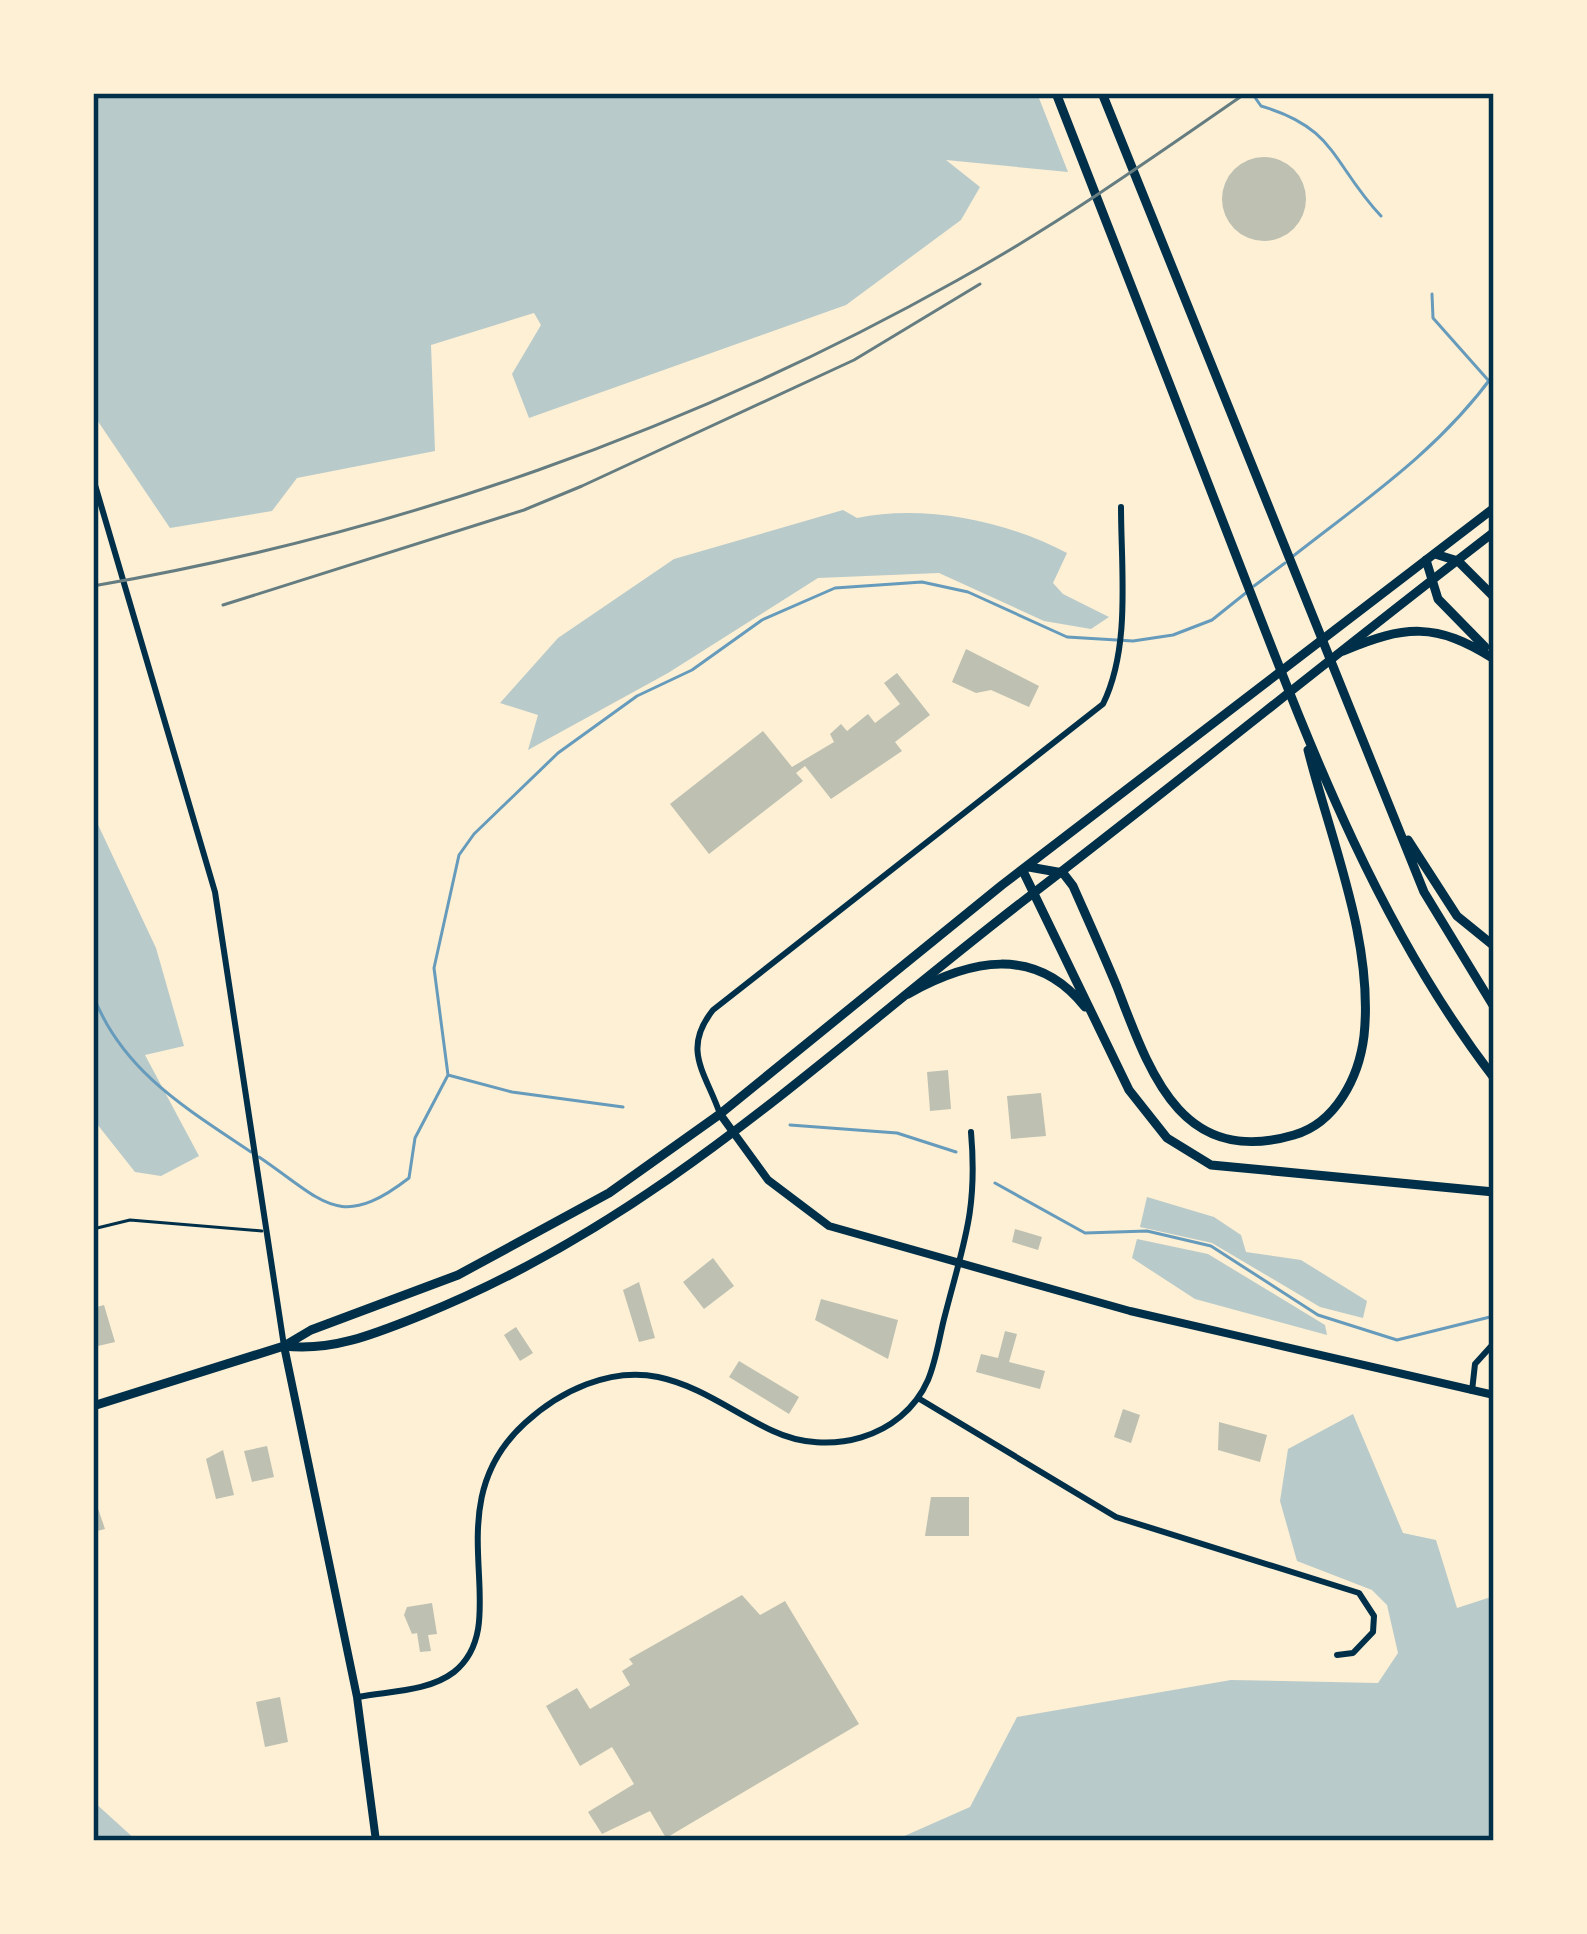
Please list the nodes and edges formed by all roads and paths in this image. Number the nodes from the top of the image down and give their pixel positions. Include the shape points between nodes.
1 (1056, 93) edge
2 (1102, 93) edge
3 (93, 479) edge
4 (1121, 507) dead end
5 (1494, 508) edge
6 (1494, 532) edge
7 (1431, 557) junction
8 (1457, 560) junction
9 (1433, 580) junction
10 (1494, 597) edge
11 (1343, 651) junction
12 (1494, 657) edge
13 (1300, 722) junction
14 (1396, 822) junction
15 (1026, 869) junction
16 (1063, 873) junction
17 (1034, 893) junction
18 (1494, 946) edge
19 (908, 994) junction
20 (1494, 1007) edge
21 (1096, 1022) junction
22 (1494, 1078) edge
23 (720, 1114) junction
24 (971, 1132) dead end
25 (733, 1135) junction
26 (1494, 1192) edge
27 (93, 1229) edge
28 (264, 1231) junction
29 (958, 1265) junction
30 (1494, 1343) edge
31 (284, 1346) junction
32 (1472, 1391) junction
33 (1494, 1396) edge
34 (918, 1398) junction
35 (93, 1406) edge
36 (1337, 1655) dead end
37 (357, 1697) junction
38 (376, 1841) edge

1 - 13 main road
2 - 14 main road
3 - 28 street via 203,841
4 - 23 street via 1121,604 1103,704 713,1010 694,1054
5 - 7 main road
6 - 8 main road
7 - 8 main road
7 - 9 main road
7 - 15 main road
8 - 9 main road
8 - 10 main road
9 - 11 main road
9 - 12 main road via 1446,609
11 - 12 main road via 1383,634 1431,630
11 - 16 main road
13 - 16 main road via 1356,931 1364,1036 1348,1090 1320,1124 1269,1143 1221,1138 1178,1112
13 - 22 main road via 1406,951
14 - 18 main road via 1457,916
14 - 20 main road via 1435,912
15 - 16 main road
15 - 17 main road
15 - 23 main road
16 - 17 main road
17 - 19 main road
17 - 21 main road
19 - 21 main road via 966,965 1014,963 1053,977
19 - 25 main road
21 - 26 main road via 1150,1122 1211,1166
23 - 25 main road
23 - 31 main road via 562,1223
24 - 29 street via 974,1214
25 - 29 main road via 768,1180 813,1218
25 - 31 main road via 620,1216 508,1280 318,1351
27 - 28 lane via 130,1220
28 - 31 street
29 - 32 main road
29 - 34 street
30 - 32 street via 1475,1364
31 - 35 main road
31 - 37 main road
32 - 33 main road
34 - 36 street via 1117,1517 1359,1594 1374,1616 1373,1632 1353,1653
34 - 37 street via 875,1433 826,1443 773,1431 699,1390 656,1377 607,1378 560,1396 492,1463 474,1549 480,1625 467,1658 429,1684
37 - 38 main road

